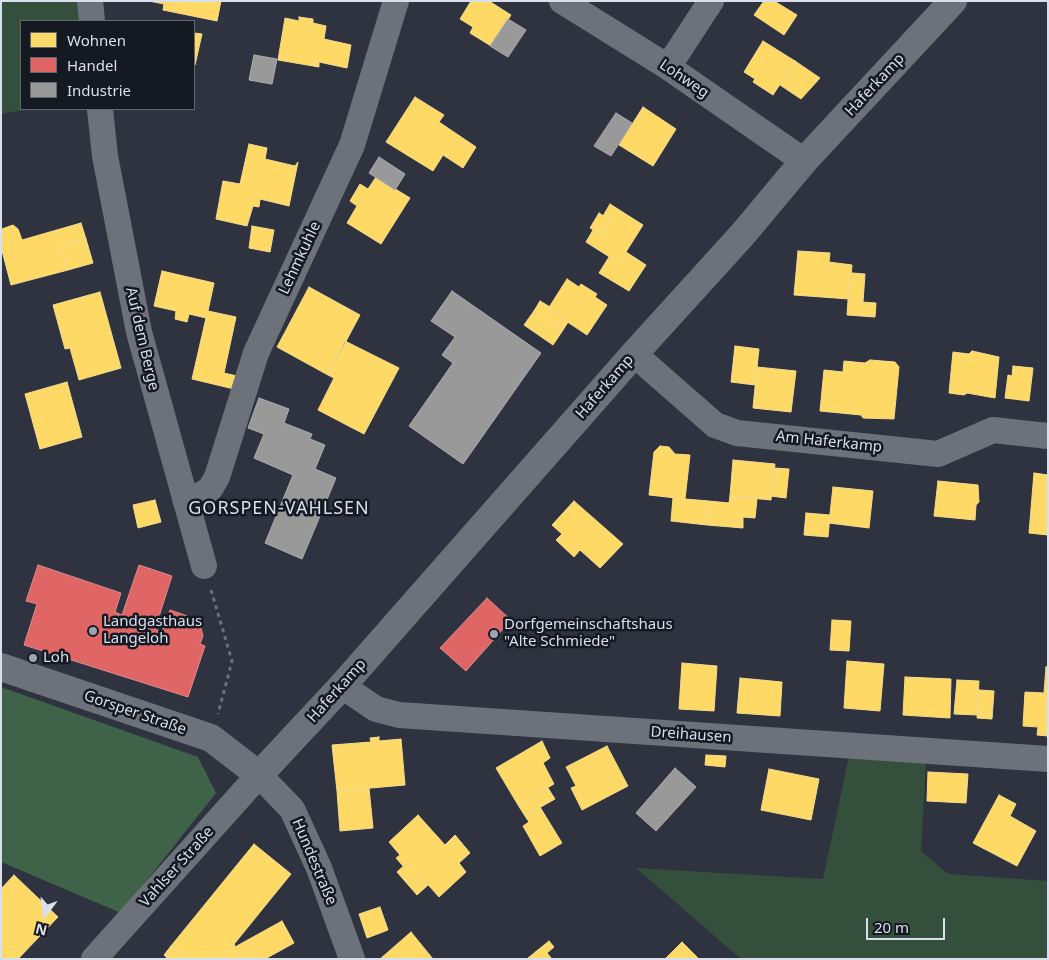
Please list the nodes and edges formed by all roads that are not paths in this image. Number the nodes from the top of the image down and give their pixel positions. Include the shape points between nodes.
1 (90, 1) edge
2 (396, 1) edge
3 (562, 1) edge
4 (711, 1) edge
5 (953, 1) edge
6 (92, 20) edge
7 (668, 67) junction
8 (100, 110) edge
9 (804, 161) junction
10 (634, 354) junction
11 (1048, 436) edge
12 (185, 498) junction
13 (204, 566) road end
14 (1, 667) edge
15 (342, 686) junction
16 (1048, 759) edge
17 (259, 775) junction
18 (94, 959) edge
19 (352, 959) edge

1 - 6 street
2 - 12 street, Lehmkuhle via 352,145 256,353 217,477 210,489 201,495
3 - 7 street, Lohweg
4 - 7 street
5 - 9 street, Haferkamp
7 - 9 street, Lohweg
8 - 12 street, Auf dem Berge via 106,165 139,332
9 - 10 street, Haferkamp
10 - 11 street, Am Haferkamp via 715,425 737,433 938,454 993,430
10 - 15 street, Haferkamp
12 - 13 street, Auf dem Berge
14 - 17 street, Gorsper Straße via 211,738
15 - 16 street, Dreihausen via 376,709 399,715
15 - 17 street, Haferkamp
17 - 18 street, Vahlser Straße
17 - 19 street, Hundestraße via 292,809 319,868

